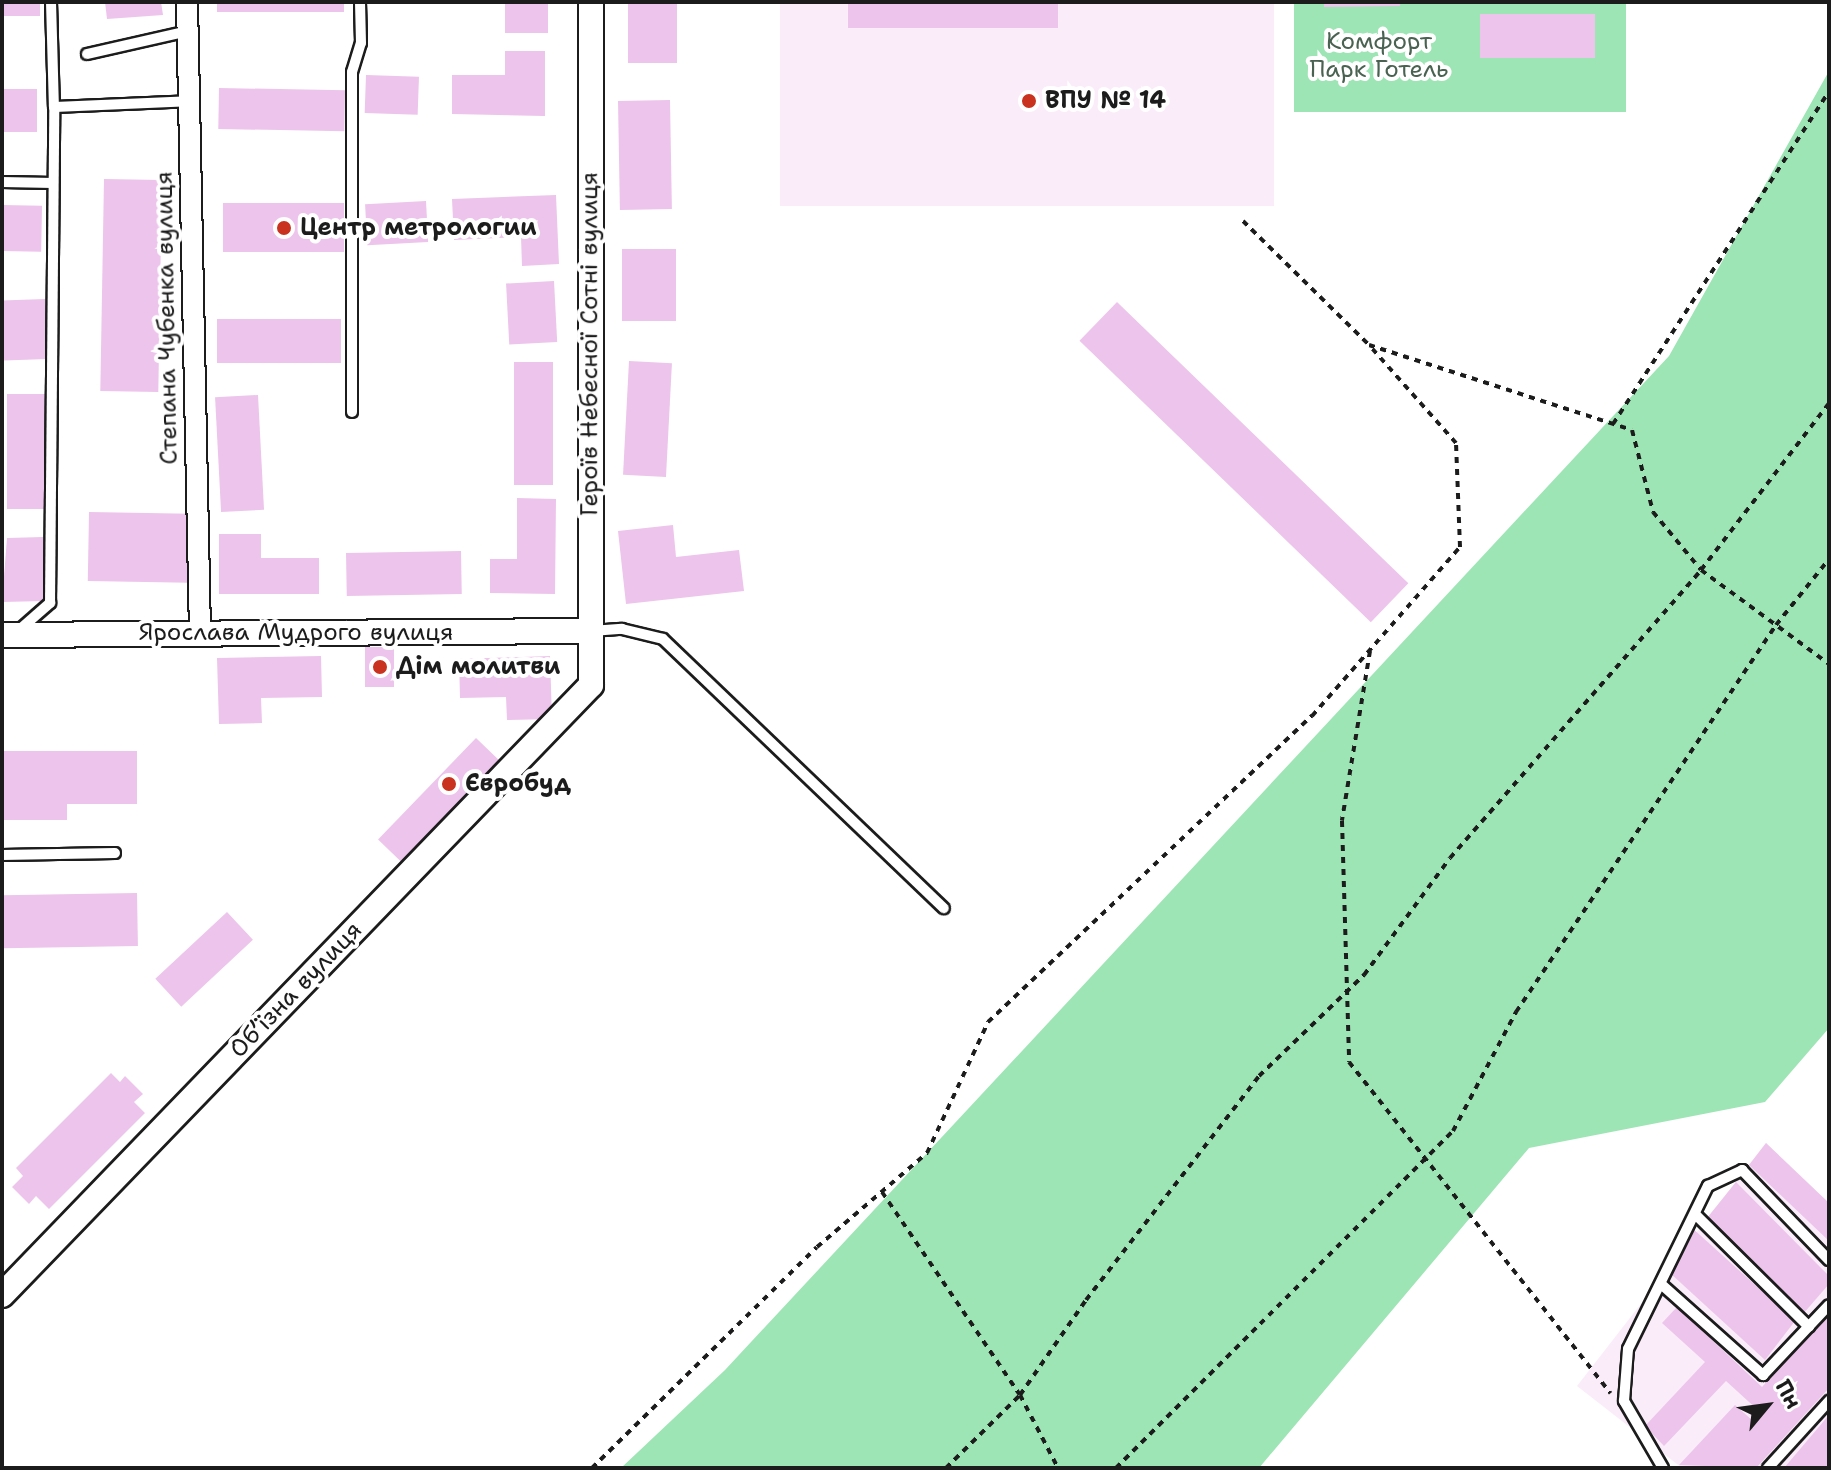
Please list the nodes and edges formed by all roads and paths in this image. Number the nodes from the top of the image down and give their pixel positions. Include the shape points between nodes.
1 (51, 2) edge
2 (187, 2) edge
3 (360, 2) edge
4 (591, 2) edge
5 (188, 31) junction
6 (87, 54) dead end
7 (1829, 92) edge
8 (189, 101) junction
9 (54, 107) junction
10 (2, 182) edge
11 (53, 183) junction
12 (1243, 221) dead end
13 (1369, 345) junction
14 (1829, 403) edge
15 (352, 412) dead end
16 (1613, 424) junction
17 (1829, 559) edge
18 (1701, 570) junction
19 (1776, 625) junction
20 (589, 631) junction
21 (200, 634) junction
22 (8, 635) edge
23 (1371, 648) junction
24 (1829, 664) edge
25 (591, 685) joint
26 (115, 853) dead end
27 (2, 855) edge
28 (944, 908) dead end
29 (1344, 994) junction
30 (1428, 1157) junction
31 (882, 1192) junction
32 (1696, 1215) junction
33 (1829, 1260) edge
34 (1661, 1284) junction
35 (2, 1295) edge
36 (1829, 1305) edge
37 (1809, 1327) junction
38 (1020, 1395) junction
39 (1829, 1401) edge
40 (1619, 1405) dead end
41 (592, 1468) edge
42 (946, 1468) edge
43 (1058, 1468) edge
44 (1116, 1468) edge
45 (1663, 1468) edge
46 (1768, 1468) edge

1 - 9 lane
2 - 5 street, Степана Чубенка вулиця
3 - 15 lane via 361,43 352,72
4 - 20 street, Героїв Небесної Сотні вулиця
5 - 6 lane
5 - 8 street, Степана Чубенка вулиця
7 - 16 path
8 - 9 lane
8 - 21 street, Степана Чубенка вулиця
9 - 11 lane
10 - 11 lane
11 - 22 lane via 50,603
12 - 13 path
13 - 16 path
13 - 23 path via 1456,443 1460,547
14 - 18 path
16 - 18 path via 1632,430 1653,512
17 - 19 path
18 - 19 path
18 - 29 path via 1450,858 1364,975
19 - 24 path
19 - 30 path via 1516,1012 1453,1131
20 - 21 street, Ярослава Мудрого вулиця
20 - 25 street, Героїв Небесної Сотні вулиця
20 - 28 lane via 622,629 663,639
21 - 22 street, Ярослава Мудрого вулиця
23 - 29 path via 1342,821
23 - 31 path via 1312,716 988,1022 927,1153
25 - 35 street, Об’їзна вулиця
26 - 27 lane
29 - 30 path via 1349,1062
29 - 38 path via 1259,1076 1086,1300
30 - 40 path
30 - 44 path
31 - 38 path
31 - 41 path via 817,1247
32 - 33 lane via 1708,1186 1742,1170
32 - 34 lane
32 - 37 lane
34 - 37 lane via 1763,1375
34 - 45 lane via 1628,1349 1624,1401
36 - 37 lane
38 - 42 path
38 - 43 path
39 - 46 lane

